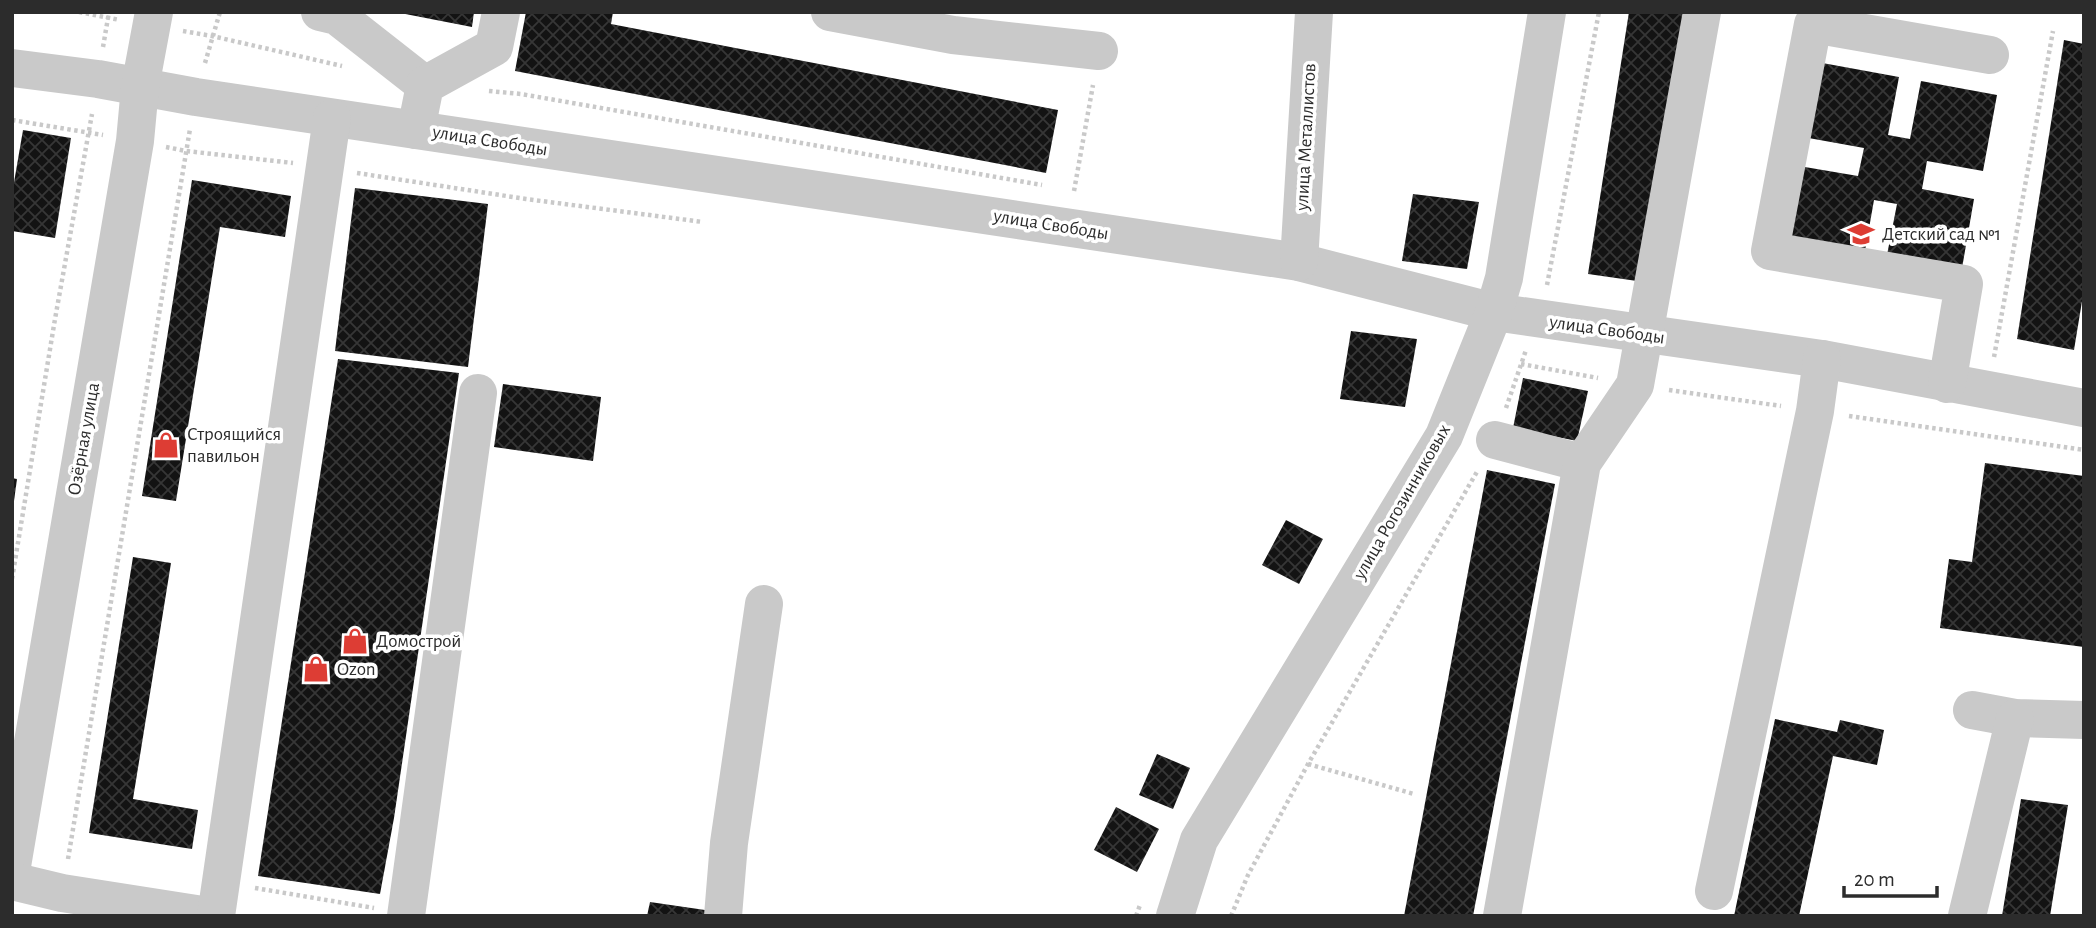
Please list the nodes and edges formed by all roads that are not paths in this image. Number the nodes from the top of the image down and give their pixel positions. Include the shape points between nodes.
1 (154, 12) edge
2 (320, 12) edge
3 (501, 12) edge
4 (830, 12) edge
5 (1314, 12) edge
6 (1547, 12) edge
7 (1702, 12) edge
8 (1099, 51) road end
9 (1990, 55) dead end
10 (12, 68) edge
11 (425, 85) junction
12 (140, 87) junction
13 (332, 118) junction
14 (416, 130) junction
15 (1299, 262) junction
16 (1494, 312) junction
17 (1645, 335) junction
18 (1822, 359) junction
19 (1947, 384) junction
20 (478, 393) dead end
21 (2083, 403) edge
22 (1495, 440) dead end
23 (1582, 463) junction
24 (764, 604) dead end
25 (1972, 709) dead end
26 (2015, 718) junction
27 (2084, 720) edge
28 (12, 866) edge
29 (12, 881) edge
30 (1714, 891) dead end
31 (406, 914) edge
32 (209, 916) edge
33 (216, 916) edge
34 (723, 916) edge
35 (1175, 916) edge
36 (1502, 916) edge
37 (1966, 916) edge

1 - 12 street, Озёрная улица
2 - 11 street via 337,16
3 - 11 street via 494,47
4 - 8 street via 953,35
5 - 15 street, улица Металлистов
6 - 16 street, улица Рогозинниковых via 1504,278
7 - 17 street
9 - 19 street via 1813,24 1770,251 1965,284
10 - 12 street, улица Свободы
11 - 14 street
12 - 13 street, улица Свободы
12 - 28 street, Озёрная улица via 135,141
13 - 14 street, улица Свободы
13 - 33 street
14 - 15 street, улица Свободы
15 - 16 street, улица Свободы
16 - 17 street, улица Свободы
16 - 35 street, улица Рогозинниковых via 1444,436 1199,840
17 - 18 street, улица Свободы
17 - 23 street via 1635,385
18 - 19 street, улица Свободы
18 - 30 street
19 - 21 street, улица Свободы
20 - 31 street
22 - 23 street
23 - 36 street
24 - 34 street via 729,843
25 - 26 street
26 - 27 street
26 - 37 street
29 - 32 street

